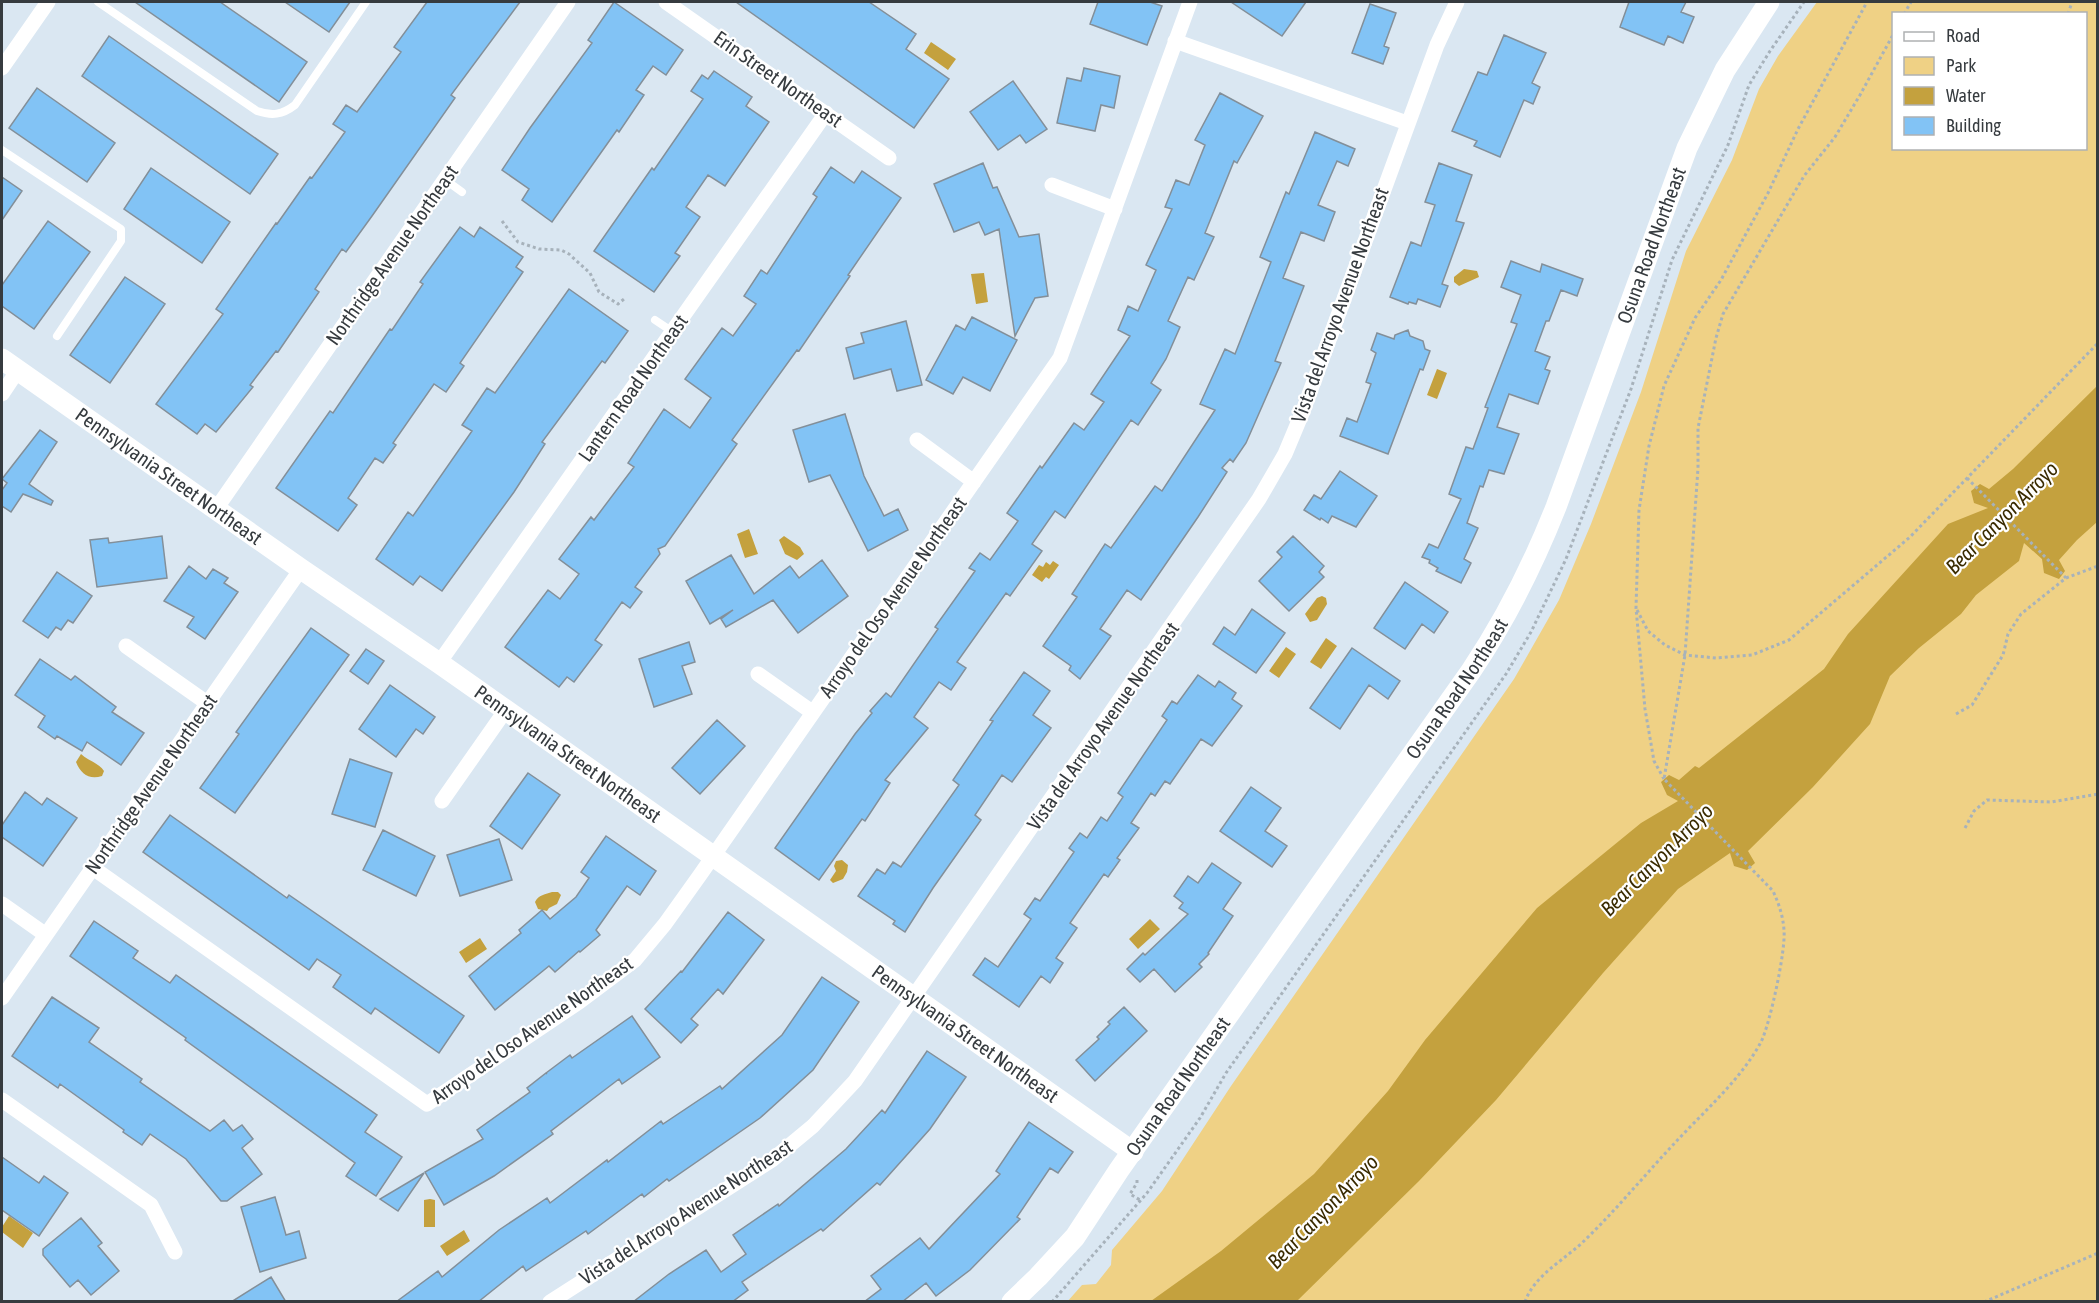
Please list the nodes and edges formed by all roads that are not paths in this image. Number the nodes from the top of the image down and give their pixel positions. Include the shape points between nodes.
1 (48, 2) edge
2 (98, 2) edge
3 (366, 2) edge
4 (568, 2) edge
5 (666, 2) edge
6 (1190, 2) edge
7 (1456, 2) edge
8 (1770, 2) edge
9 (1175, 41) junction
10 (2, 68) edge
11 (826, 113) junction
12 (1407, 123) junction
13 (2, 150) edge
14 (889, 158) dead end
15 (444, 179) junction
16 (1052, 185) dead end
17 (462, 192) dead end
18 (1115, 209) junction
19 (655, 320) dead end
20 (672, 332) junction
21 (57, 336) dead end
22 (10, 364) edge
23 (2, 394) edge
24 (916, 440) dead end
25 (974, 482) junction
26 (216, 509) junction
27 (301, 569) junction
28 (126, 646) dead end
29 (440, 663) junction
30 (758, 674) dead end
31 (207, 703) junction
32 (505, 711) junction
33 (812, 712) junction
34 (442, 801) dead end
35 (712, 857) junction
36 (93, 868) junction
37 (2, 904) edge
38 (46, 935) junction
39 (2, 998) edge
40 (914, 998) junction
41 (2, 1100) edge
42 (1133, 1152) junction
43 (175, 1252) dead end
44 (550, 1302) edge
45 (1012, 1302) edge

1 - 10 street
2 - 3 lane via 257,111 270,115 286,112 295,105
4 - 15 street, Northridge Avenue Northeast
5 - 11 street, Erin Street Northeast
6 - 9 street, Arroyo del Oso Avenue Northeast
7 - 12 street, Vista del Arroyo Avenue Northeast
8 - 42 street, Osuna Road Northeast via 1725,70 1686,148 1556,507 1505,616 1464,681
9 - 12 street
9 - 18 street, Arroyo del Oso Avenue Northeast
11 - 14 street, Erin Street Northeast
11 - 20 street, Lantern Road Northeast
12 - 40 street, Vista del Arroyo Avenue Northeast via 1285,454 1259,499
13 - 21 lane via 121,229 122,241
15 - 17 lane
15 - 26 street, Northridge Avenue Northeast
16 - 18 street
18 - 25 street, Arroyo del Oso Avenue Northeast via 1060,358
19 - 20 lane
20 - 29 street, Lantern Road Northeast
22 - 23 street
22 - 26 street, Pennsylvania Street Northeast
24 - 25 street, Arroyo del Oso Avenue Northeast
25 - 33 street, Arroyo del Oso Avenue Northeast
26 - 27 street, Pennsylvania Street Northeast
27 - 29 street, Pennsylvania Street Northeast
27 - 31 street, Northridge Avenue Northeast
28 - 31 street
29 - 32 street, Pennsylvania Street Northeast
30 - 33 street, Arroyo del Oso Avenue Northeast
31 - 36 street, Northridge Avenue Northeast
32 - 34 street
32 - 35 street, Pennsylvania Street Northeast
33 - 35 street, Arroyo del Oso Avenue Northeast
35 - 36 street, Arroyo del Oso Avenue Northeast via 635,960 427,1104
35 - 40 street, Pennsylvania Street Northeast
36 - 38 street, Northridge Avenue Northeast
37 - 38 street
38 - 39 street, Northridge Avenue Northeast
40 - 42 street, Pennsylvania Street Northeast
40 - 44 street, Vista del Arroyo Avenue Northeast via 855,1081 813,1126 772,1160
41 - 43 street via 151,1205
42 - 45 street, Osuna Road Northeast via 1075,1237

